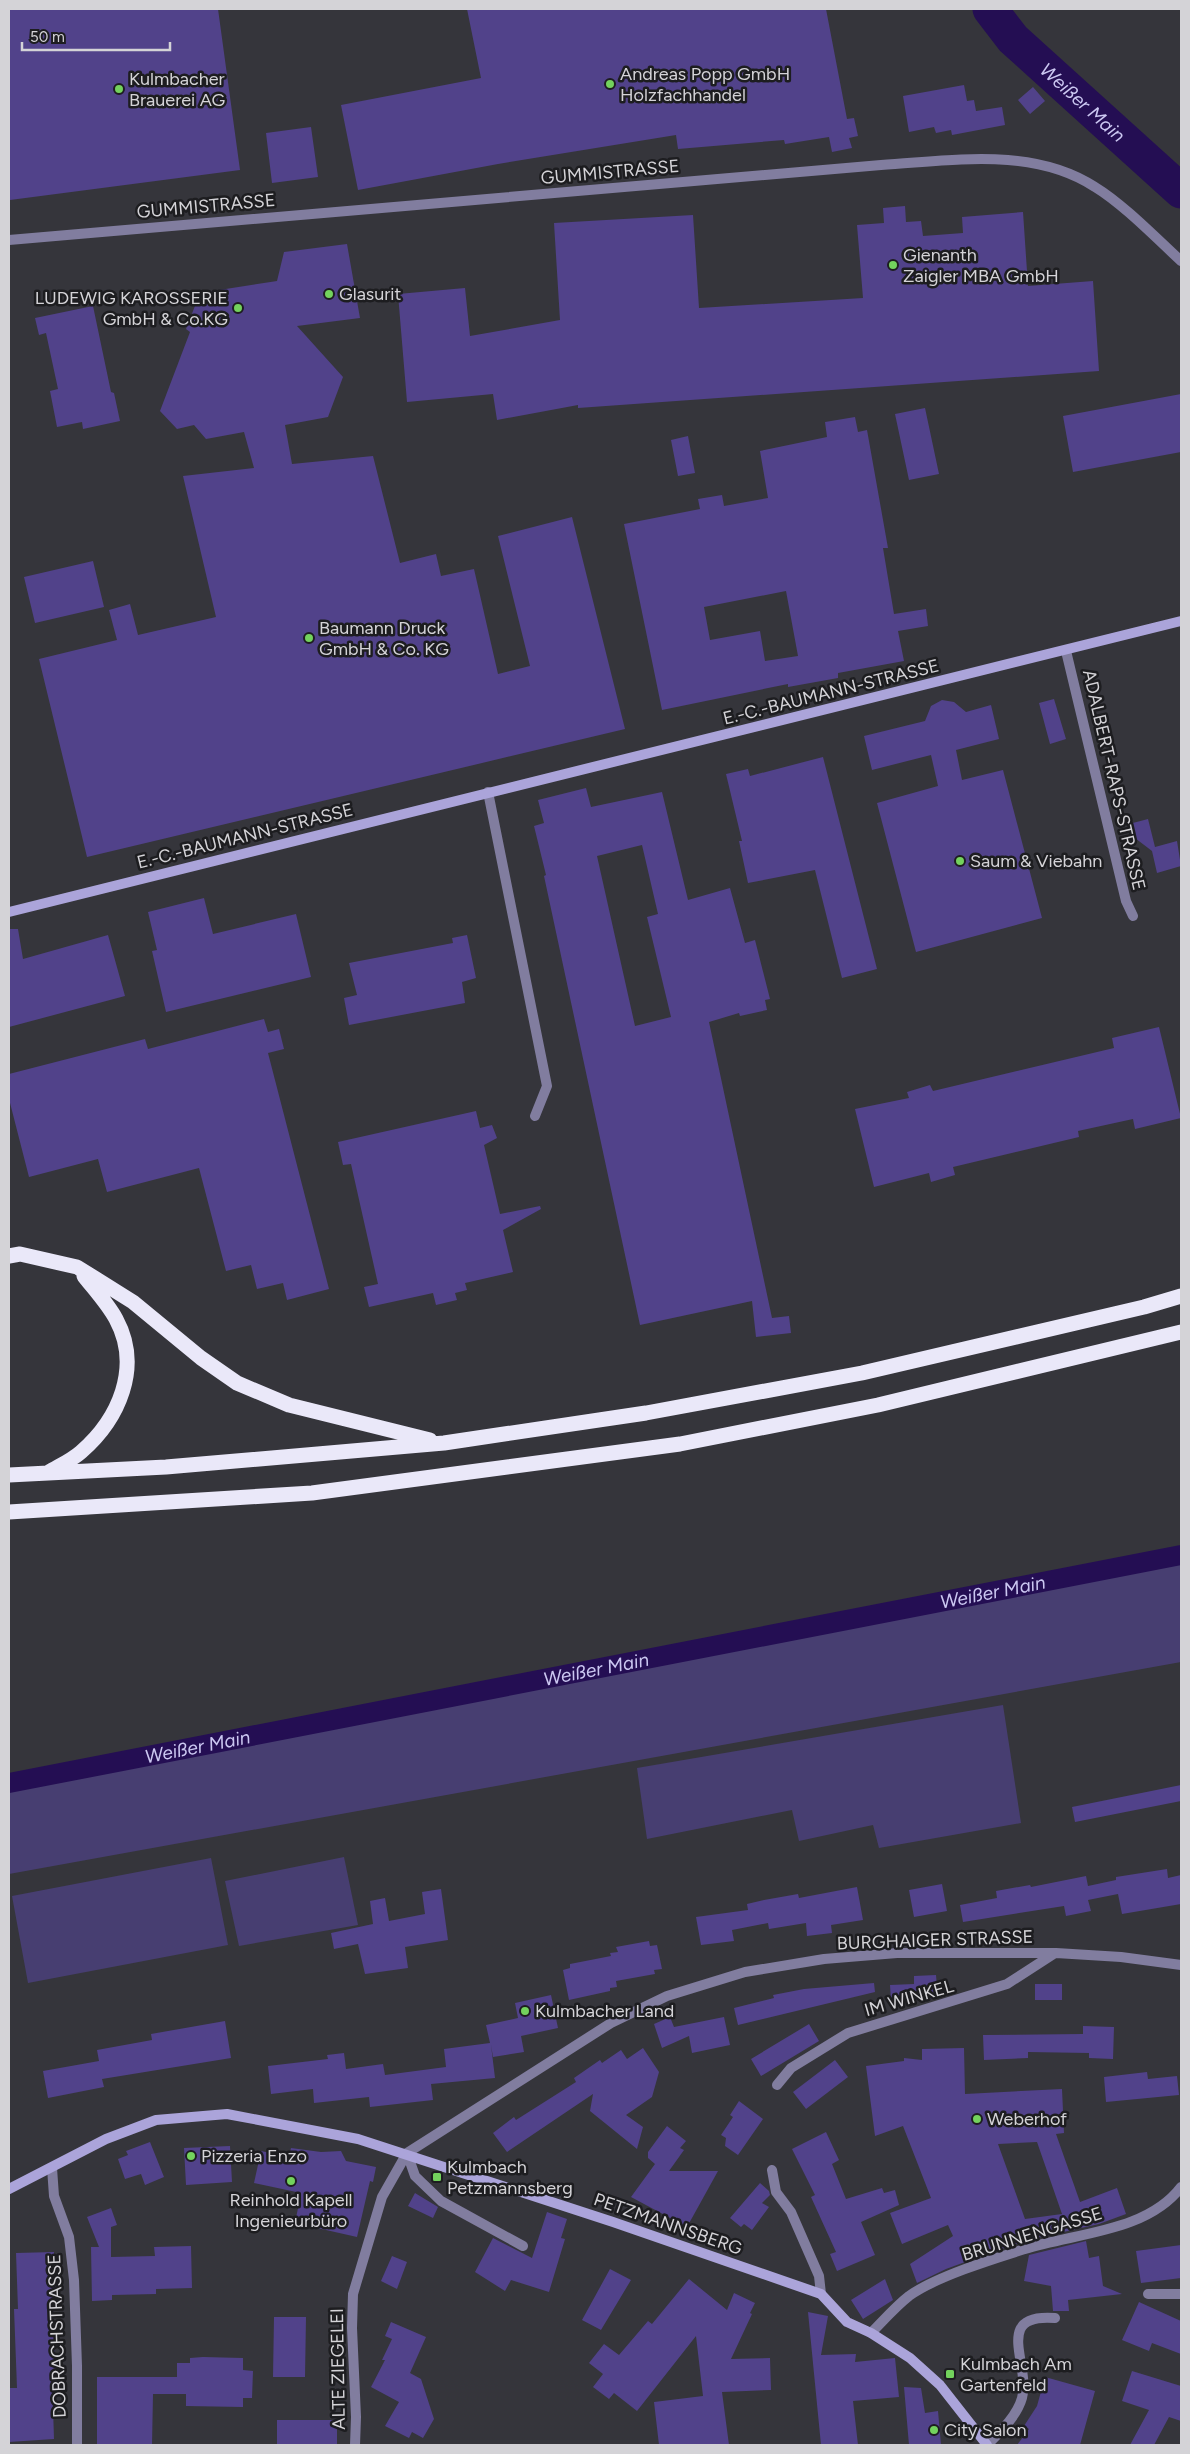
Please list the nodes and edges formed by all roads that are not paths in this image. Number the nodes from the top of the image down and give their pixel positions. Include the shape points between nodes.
1 (9, 240) edge
2 (1181, 261) edge
3 (1181, 621) edge
4 (1066, 651) junction
5 (488, 792) junction
6 (9, 912) edge
7 (1133, 916) dead end
8 (535, 1116) dead end
9 (9, 1256) edge
10 (77, 1267) junction
11 (1181, 1296) edge
12 (1181, 1332) edge
13 (444, 1443) junction
14 (46, 1474) junction
15 (9, 1475) edge
16 (9, 1512) edge
17 (1056, 1953) junction
18 (1181, 1965) edge
19 (777, 2085) dead end
20 (406, 2153) junction
21 (52, 2168) junction
22 (772, 2170) dead end
23 (1181, 2187) edge
24 (9, 2189) edge
25 (524, 2246) dead end
26 (821, 2294) junction
27 (1148, 2294) dead end
28 (1181, 2294) edge
29 (1055, 2318) dead end
30 (871, 2333) junction
31 (77, 2445) edge
32 (355, 2445) edge
33 (987, 2445) edge

1 - 2 street, GUMMISTRASSE via 871,165 1009,159 1057,168 1096,187
3 - 4 street, E.-C.-BAUMANN-STRASSE
4 - 5 street, E.-C.-BAUMANN-STRASSE
4 - 7 street, ADALBERT-RAPS-STRASSE via 1126,901
5 - 6 street, E.-C.-BAUMANN-STRASSE
5 - 8 street via 547,1086
9 - 10 highway via 20,1254
10 - 13 highway via 133,1302 237,1383 289,1405
10 - 14 highway via 116,1318 125,1342 129,1367 120,1403 102,1431 80,1453
11 - 13 highway via 862,1373 646,1412
12 - 16 highway via 878,1404 680,1444 312,1493
13 - 14 highway via 286,1458
14 - 15 highway
17 - 18 street, BURGHAIGER STRASSE
17 - 19 street, IM WINKEL via 1007,1984 848,2033 791,2068
17 - 20 street, BURGHAIGER STRASSE via 897,1953 824,1959 745,1972 666,1996 611,2024
20 - 21 street via 358,2139 227,2114 156,2120 106,2139
20 - 25 street via 415,2176 441,2200
20 - 26 street, PETZMANNSBERG
20 - 32 street, ALTE ZIEGELEI via 382,2197 353,2294
21 - 24 street
21 - 31 street, DOBRACHSTRASSE via 54,2196 69,2237 74,2280
22 - 26 street via 776,2192 795,2221 819,2276
23 - 30 street, BRUNNENGASSE via 1172,2199 1130,2222 1027,2248 941,2280 909,2296
26 - 30 street, PETZMANNSBERG via 847,2322
27 - 28 street
29 - 33 street, PETZMANNSBERG via 1042,2317 1024,2322 1020,2327 1022,2398 1006,2425
30 - 33 street, PETZMANNSBERG via 910,2358 940,2385

